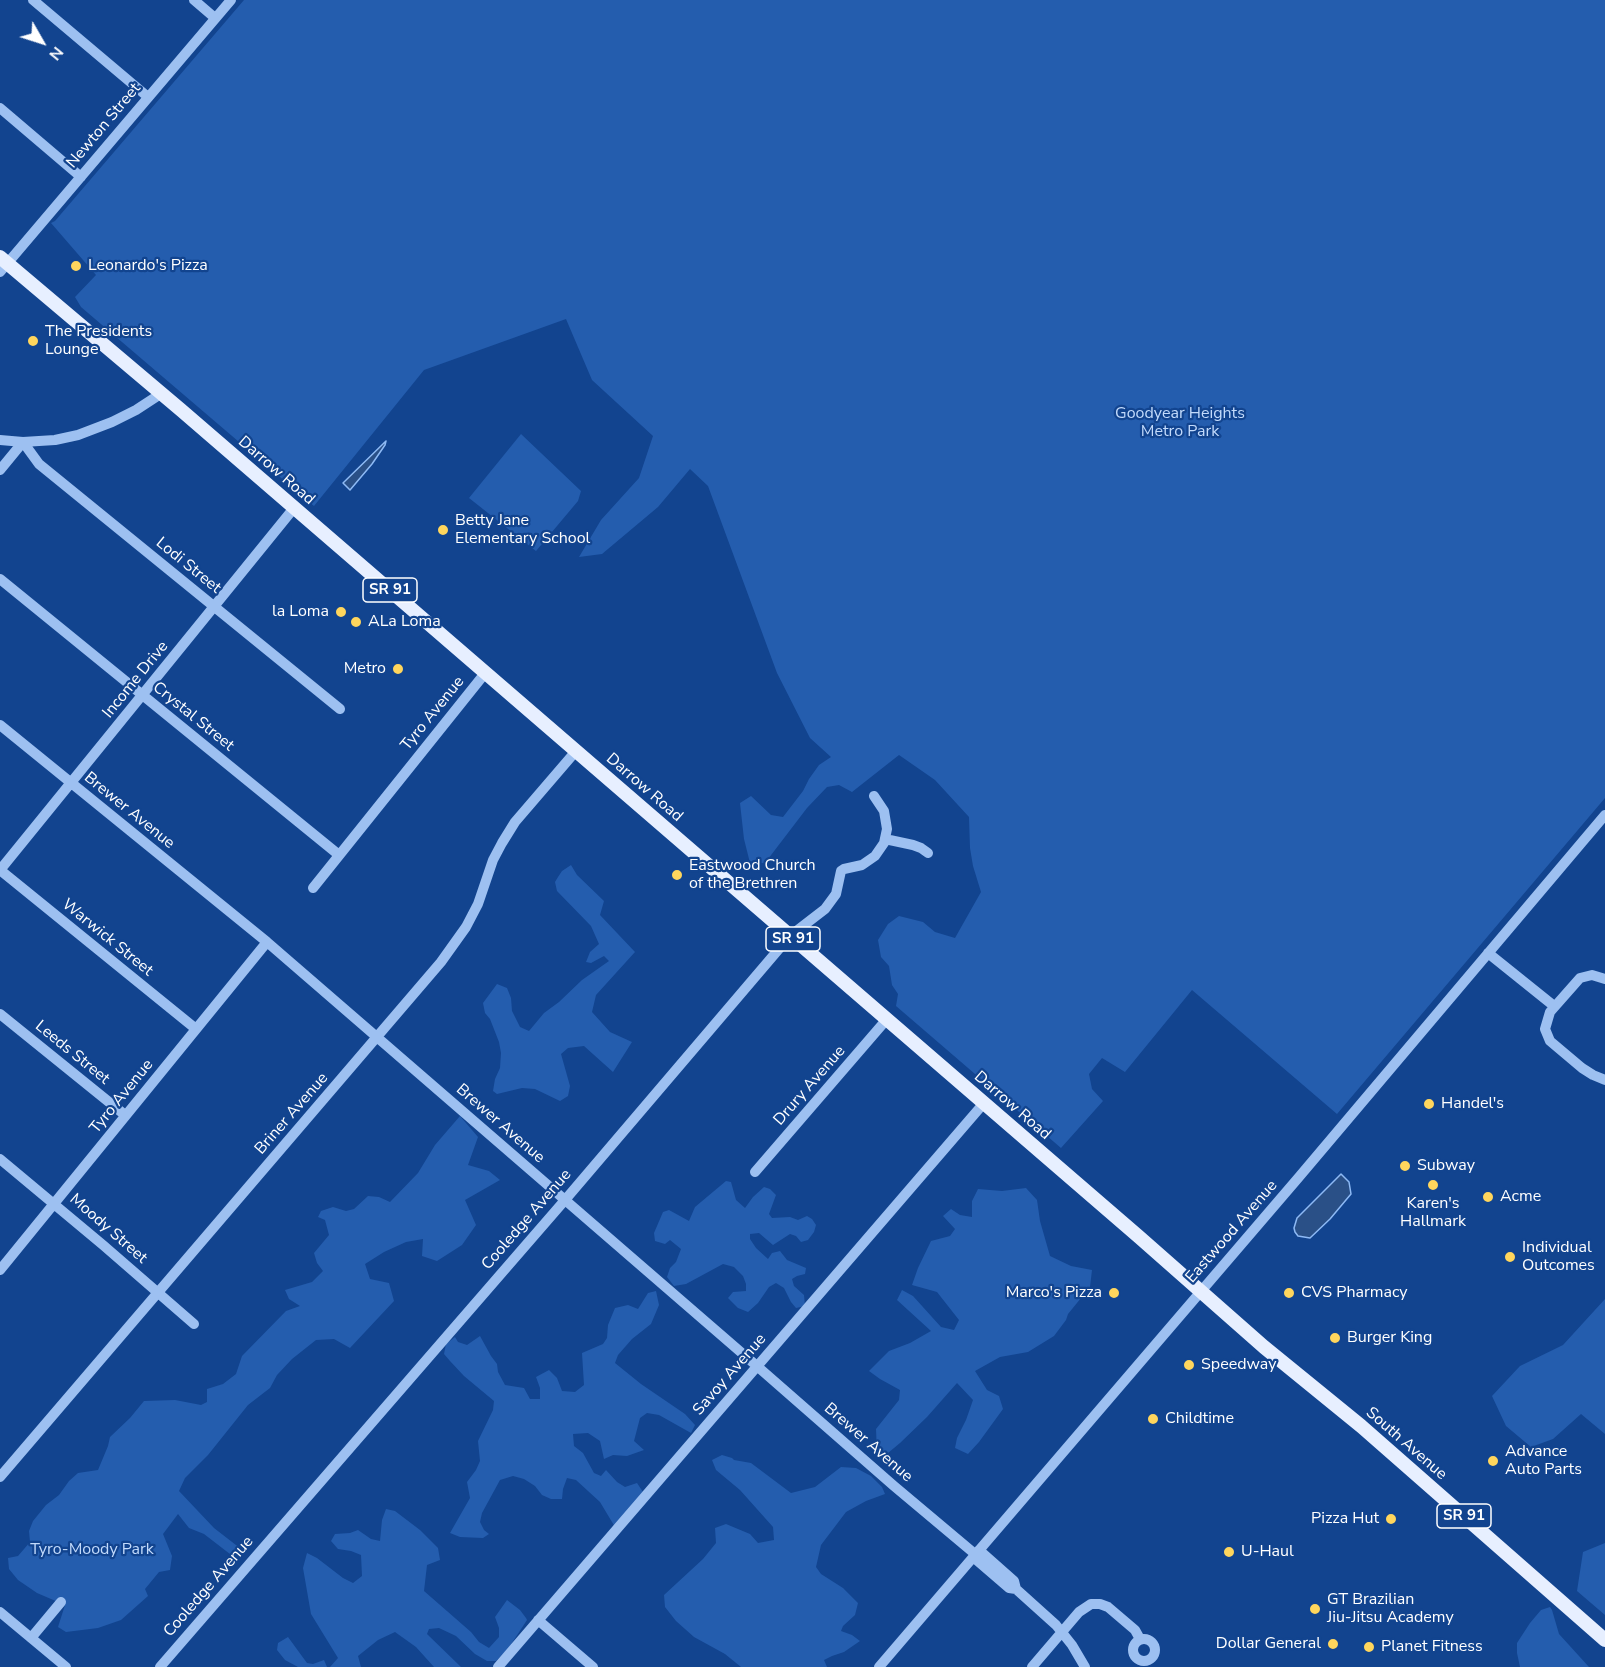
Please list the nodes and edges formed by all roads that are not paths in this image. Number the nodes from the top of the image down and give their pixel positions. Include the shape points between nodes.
1 (33, 0) edge
2 (194, 0) edge
3 (231, 0) edge
4 (215, 18) junction
5 (148, 97) junction
6 (0, 108) edge
7 (81, 177) junction
8 (2, 264) edge
9 (162, 393) junction
10 (0, 440) edge
11 (23, 442) junction
12 (0, 470) edge
13 (294, 508) junction
14 (0, 579) edge
15 (214, 607) junction
16 (486, 672) junction
17 (143, 694) junction
18 (340, 709) dead end
19 (0, 725) edge
20 (576, 750) junction
21 (71, 783) junction
22 (874, 796) dead end
23 (1605, 815) edge
24 (885, 839) junction
25 (928, 853) dead end
26 (339, 855) junction
27 (0, 870) edge
28 (313, 888) dead end
29 (790, 936) junction
30 (267, 942) junction
31 (1488, 953) junction
32 (1605, 979) edge
33 (1554, 1006) junction
34 (0, 1014) edge
35 (887, 1019) junction
36 (196, 1029) junction
37 (377, 1037) junction
38 (1605, 1080) edge
39 (984, 1103) junction
40 (125, 1116) junction
41 (0, 1159) edge
42 (755, 1172) dead end
43 (565, 1200) junction
44 (54, 1203) junction
45 (0, 1270) edge
46 (1200, 1290) junction
47 (158, 1292) junction
48 (194, 1324) dead end
49 (1264, 1347) joint
50 (758, 1367) junction
51 (0, 1477) edge
52 (976, 1553) junction
53 (61, 1602) dead end
54 (0, 1612) edge
55 (538, 1620) junction
56 (1062, 1632) junction
57 (31, 1638) junction
58 (1140, 1639) dead end
59 (1605, 1640) edge
60 (66, 1667) edge
61 (160, 1667) edge
62 (498, 1667) edge
63 (593, 1667) edge
64 (879, 1667) edge
65 (1032, 1667) edge
66 (1085, 1667) edge

1 - 5 street
2 - 4 street
3 - 4 street, Newton Street
4 - 5 street, Newton Street
5 - 7 street, Newton Street
6 - 7 street
7 - 8 street, Newton Street
8 - 9 main road, Darrow Road / SR 91
9 - 11 street via 106,425 63,438
9 - 13 main road, Darrow Road / SR 91
10 - 11 street
11 - 12 street
11 - 15 street, Lodi Street via 39,464
13 - 15 street, Income Drive
13 - 16 main road, Darrow Road / SR 91
14 - 17 street, Crystal Street
15 - 17 street, Income Drive
15 - 18 street, Lodi Street
16 - 20 main road, Darrow Road / SR 91
16 - 26 street, Tyro Avenue
17 - 21 street, Income Drive
17 - 26 street, Crystal Street
19 - 21 street, Brewer Avenue
20 - 29 main road, Darrow Road / SR 91
20 - 37 street, Briner Avenue via 515,822 460,937
21 - 27 street, Income Drive
21 - 30 street, Brewer Avenue
22 - 24 street via 884,811
23 - 31 street, Eastwood Avenue
24 - 25 street
24 - 29 street, Cooledge Avenue via 870,860 841,871 833,900 821,914
26 - 28 street, Tyro Avenue
27 - 36 street, Warwick Street
29 - 35 main road, Darrow Road / SR 91
29 - 43 street, Cooledge Avenue
30 - 36 street, Tyro Avenue
30 - 37 street, Brewer Avenue
31 - 33 street
31 - 46 street, Eastwood Avenue
32 - 33 street via 1583,976
33 - 38 street via 1545,1024 1547,1037 1582,1068
34 - 40 street, Leeds Street
35 - 39 main road, Darrow Road / SR 91
35 - 42 street, Drury Avenue
36 - 40 street, Tyro Avenue
37 - 43 street, Brewer Avenue
37 - 47 street, Briner Avenue
39 - 46 main road, Darrow Road / SR 91
39 - 50 street, Savoy Avenue
40 - 44 street, Tyro Avenue
41 - 44 street, Moody Street
43 - 50 street, Brewer Avenue
43 - 61 street, Cooledge Avenue
44 - 45 street, Tyro Avenue
44 - 47 street, Moody Street
46 - 49 main road, Darrow Road / SR 91
46 - 52 street, Eastwood Avenue
47 - 48 street, Moody Street
47 - 51 street, Briner Avenue
49 - 59 main road, South Avenue / SR 91 via 1361,1426
50 - 52 street, Brewer Avenue
50 - 55 street, Savoy Avenue
52 - 56 street, Brewer Avenue via 1014,1581 1016,1589
52 - 64 street, Eastwood Avenue
53 - 57 street
54 - 57 street
55 - 62 street, Savoy Avenue
55 - 63 street
56 - 58 street via 1082,1608 1095,1603 1108,1607
56 - 65 street
56 - 66 street, Brewer Avenue
57 - 60 street

